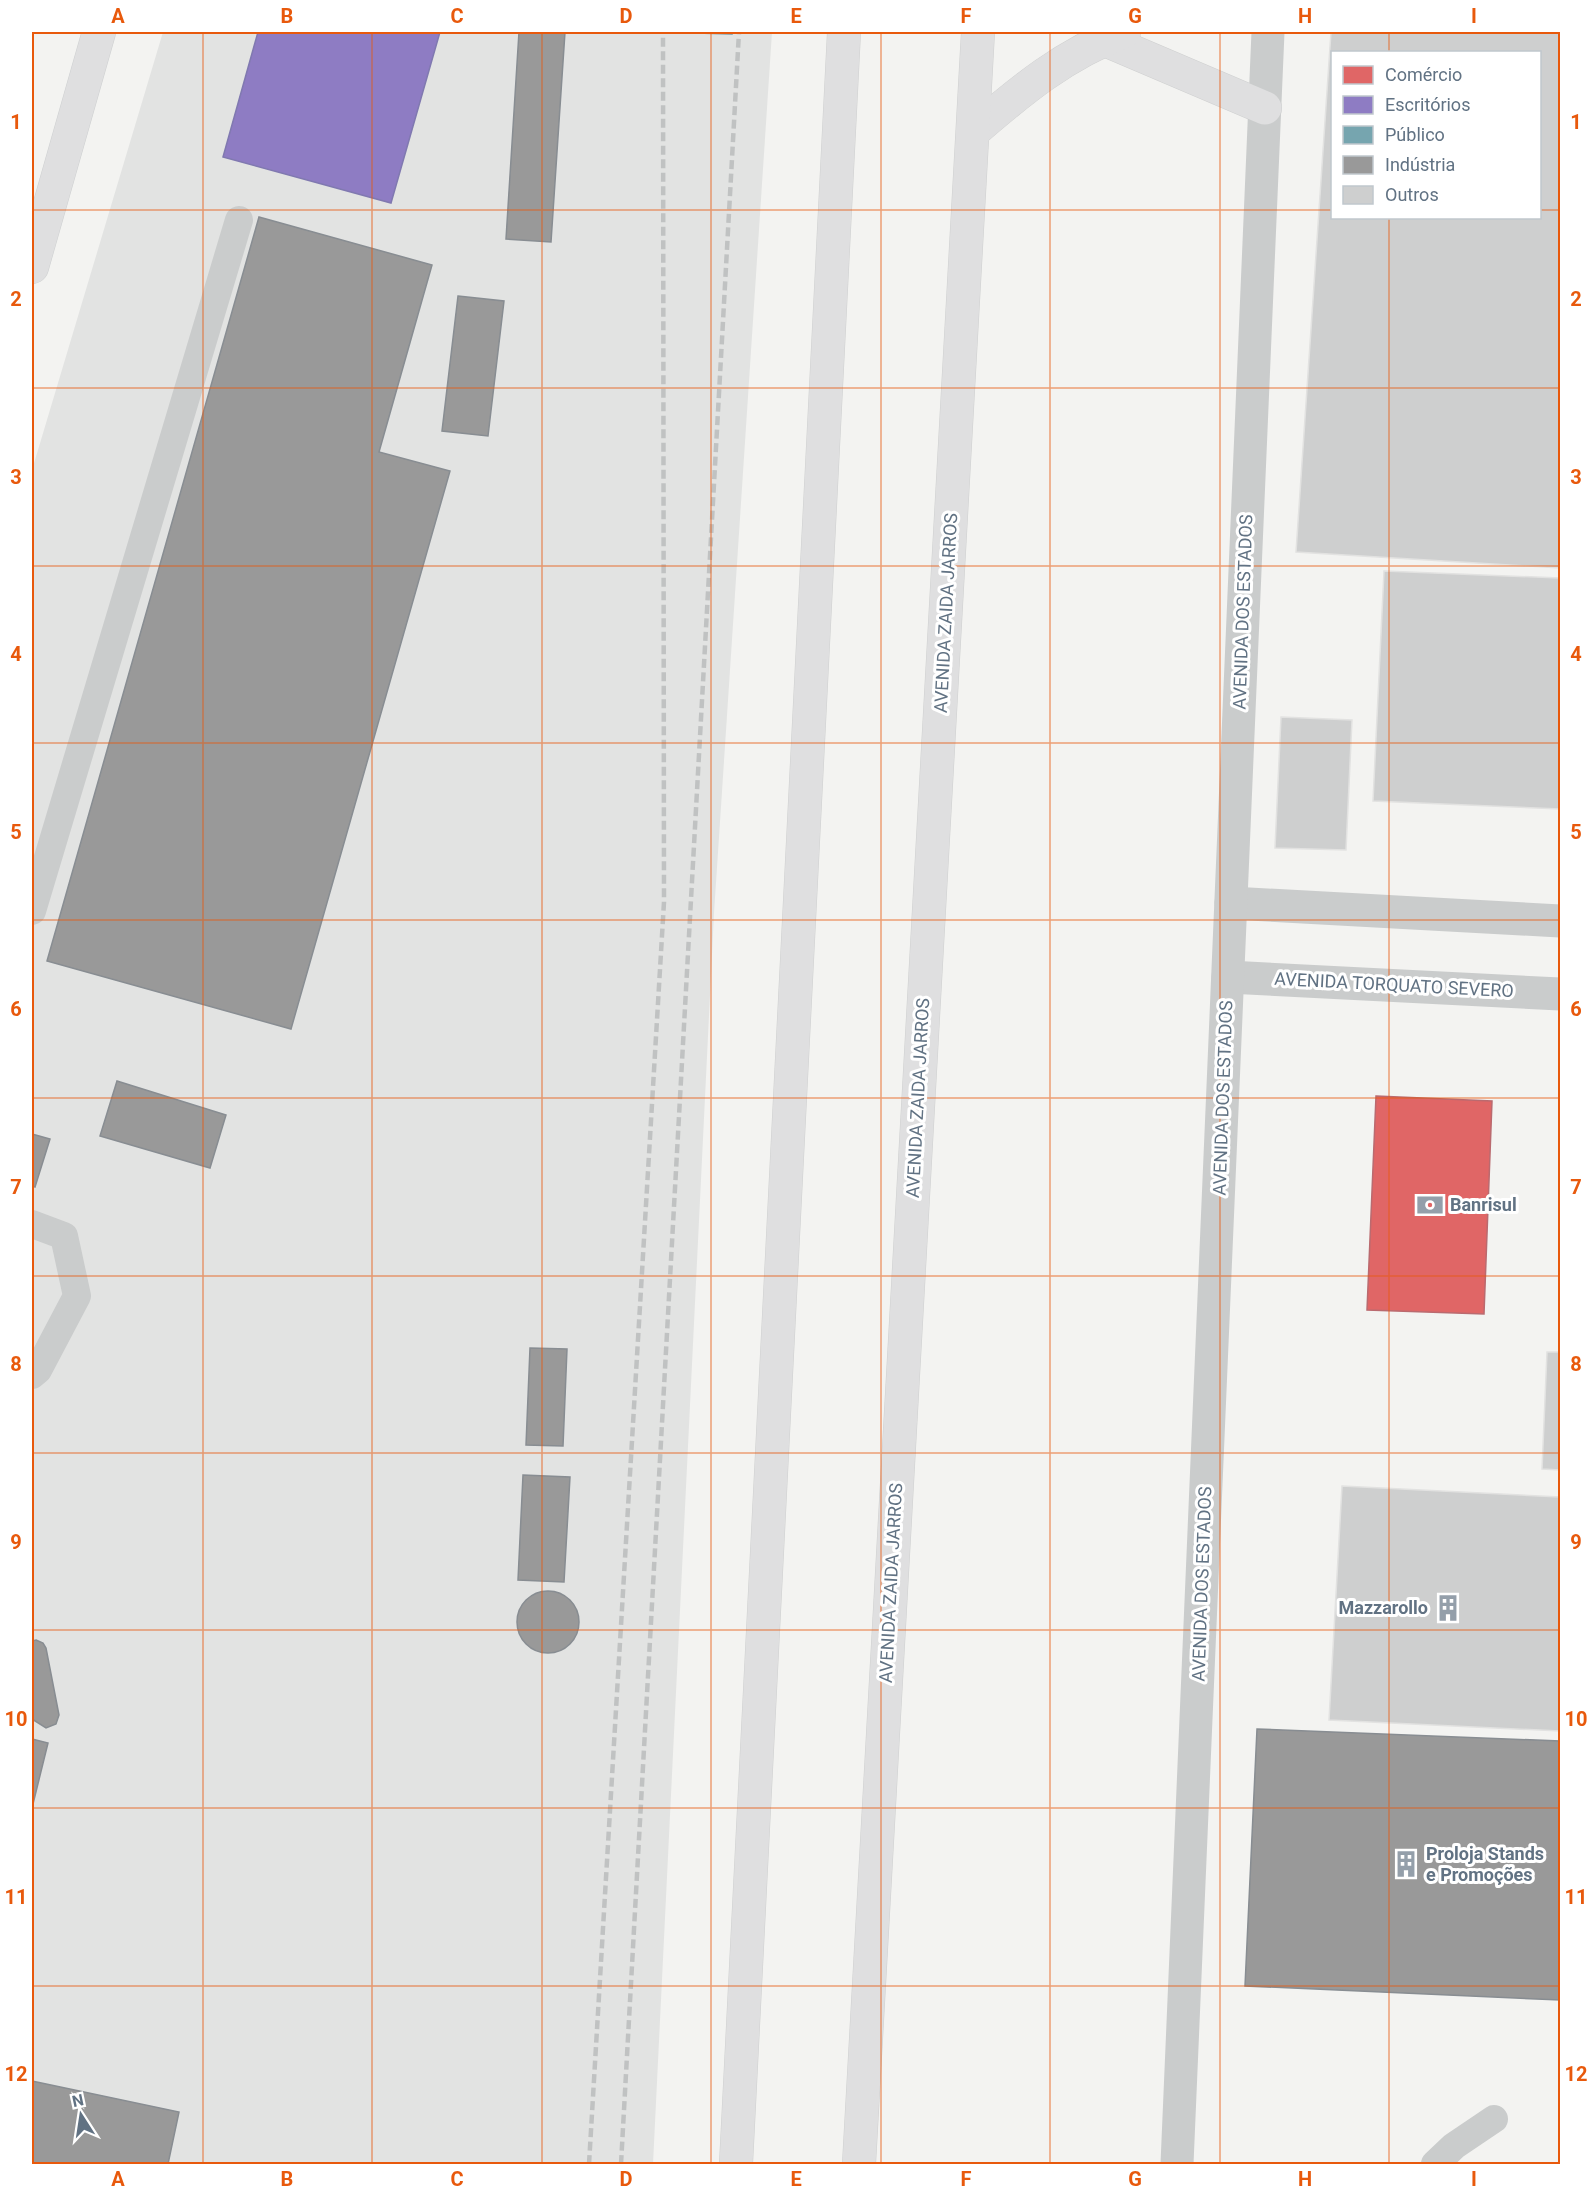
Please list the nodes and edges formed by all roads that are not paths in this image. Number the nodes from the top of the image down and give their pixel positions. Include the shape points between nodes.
1 (99, 32) edge
2 (844, 32) edge
3 (978, 32) edge
4 (1268, 32) edge
5 (1113, 35) edge
6 (1265, 108) junction
7 (974, 130) junction
8 (239, 220) dead end
9 (32, 267) edge
10 (1231, 903) junction
11 (32, 911) edge
12 (1560, 921) edge
13 (1228, 976) junction
14 (1560, 994) edge
15 (32, 1224) edge
16 (34, 1366) edge
17 (1494, 2119) dead end
18 (736, 2164) edge
19 (859, 2164) edge
20 (1177, 2164) edge
21 (1435, 2164) edge

1 - 9 main road
2 - 18 main road
3 - 7 main road, AVENIDA ZAIDA JARROS
4 - 6 street, AVENIDA DOS ESTADOS
5 - 6 main road
5 - 7 main road via 1055,67
6 - 10 street, AVENIDA DOS ESTADOS
7 - 19 main road, AVENIDA ZAIDA JARROS
8 - 11 lane
10 - 12 street
10 - 13 street, AVENIDA DOS ESTADOS
13 - 14 street, AVENIDA TORQUATO SEVERO
13 - 20 street, AVENIDA DOS ESTADOS
15 - 16 lane via 64,1236 77,1296
17 - 21 lane

